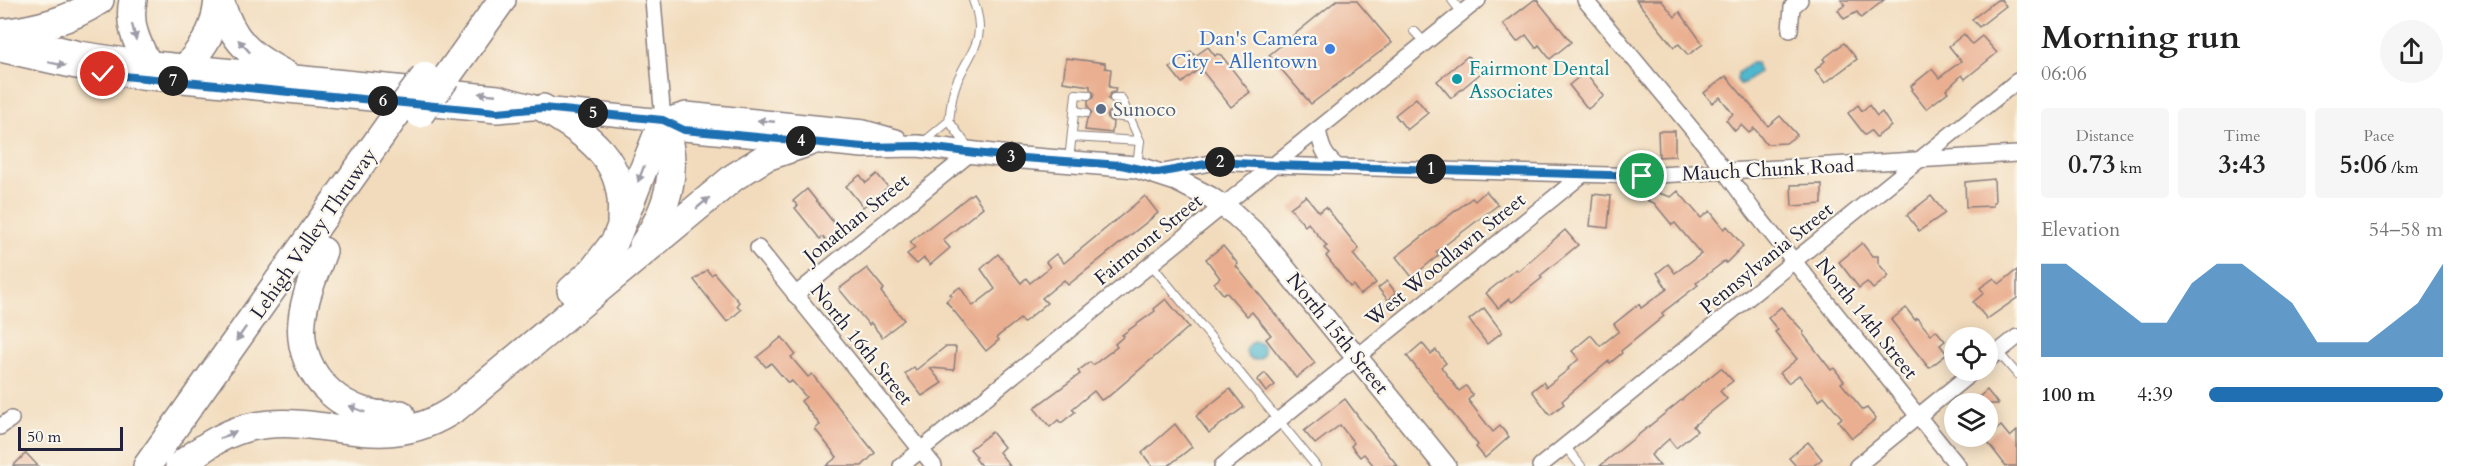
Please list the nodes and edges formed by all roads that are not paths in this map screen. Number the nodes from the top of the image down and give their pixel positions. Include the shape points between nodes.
1 (100, 0) edge
2 (133, 0) edge
3 (219, 0) edge
4 (479, 0) edge
5 (502, 0) edge
6 (653, 0) edge
7 (973, 0) edge
8 (1452, 0) edge
9 (1478, 0) edge
10 (1585, 0) edge
11 (1800, 0) edge
12 (1462, 13) junction
13 (1790, 30) dead end
14 (1414, 31) dead end
15 (0, 33) edge
16 (1425, 43) junction
17 (0, 51) edge
18 (166, 69) junction
19 (287, 75) junction
20 (436, 77) junction
21 (2017, 81) edge
22 (1088, 95) dead end
23 (1114, 98) dead end
24 (543, 108) junction
25 (1074, 111) junction
26 (1086, 113) dead end
27 (407, 116) junction
28 (1113, 117) dead end
29 (1129, 118) junction
30 (663, 120) junction
31 (949, 121) junction
32 (1318, 129) junction
33 (1072, 137) junction
34 (1140, 141) junction
35 (810, 142) junction
36 (918, 146) junction
37 (972, 152) junction
38 (2017, 154) edge
39 (1921, 159) junction
40 (1069, 161) junction
41 (1273, 165) junction
42 (1136, 167) junction
43 (1338, 167) junction
44 (1725, 172) junction
45 (1158, 173) junction
46 (1582, 175) junction
47 (1223, 206) junction
48 (620, 231) junction
49 (758, 248) dead end
50 (323, 251) junction
51 (1795, 261) junction
52 (1150, 264) junction
53 (626, 267) junction
54 (795, 295) junction
55 (2017, 337) edge
56 (1998, 352) edge
57 (1357, 357) junction
58 (1998, 360) edge
59 (2017, 374) edge
60 (1961, 381) edge
61 (1918, 416) junction
62 (1279, 420) junction
63 (1565, 446) junction
64 (921, 450) junction
65 (147, 466) edge
66 (170, 466) edge
67 (179, 466) edge
68 (901, 466) edge
69 (934, 466) edge
70 (1222, 466) edge
71 (1316, 466) edge
72 (1445, 466) edge
73 (1540, 466) edge
74 (1581, 466) edge
75 (1857, 466) edge
76 (1958, 466) edge

1 - 15 highway via 50,24
2 -> 18 highway via 134,37
3 - 18 highway via 211,34
19 -> 3 highway via 257,58 242,44
4 - 20 highway, Lehigh Valley Thruway
5 - 20 highway, Lehigh Valley Thruway
6 - 30 street
7 - 31 lane via 979,19 978,40 954,90
8 - 12 lane
9 - 12 street, Fairmont Street
10 - 44 street, North 14th Street
11 - 13 street via 1792,7
12 - 16 street, Fairmont Street
14 - 16 lane
15 - 18 main road, Mauch Chunk Road
16 - 32 street, Fairmont Street
17 -> 18 main road, Mauch Chunk Road via 103,74
18 - 19 main road, Mauch Chunk Road
18 - 24 main road, Mauch Chunk Road via 497,112
24 -> 19 main road, Mauch Chunk Road via 498,96
20 - 27 highway, Lehigh Valley Thruway, bridge
21 - 39 street, Pennsylvania Street
22 - 25 lane via 1076,94
23 - 29 lane via 1121,98
24 - 30 main road, Mauch Chunk Road
24 - 48 highway via 586,135 607,158 619,187
25 - 26 lane
25 - 33 lane
27 - 50 highway, Lehigh Valley Thruway
27 -> 65 highway, Lehigh Valley Thruway
28 - 29 lane
29 - 34 lane
30 - 35 main road, Mauch Chunk Road via 684,130
36 -> 30 main road, Mauch Chunk Road via 864,131 686,113
30 -> 48 highway
30 - 53 highway via 672,156 667,195 650,234
31 - 36 lane
31 - 37 lane
32 - 41 street, Fairmont Street
32 - 43 street via 1323,152
33 - 34 lane
33 - 40 lane
34 - 42 lane
35 - 36 main road, Mauch Chunk Road via 863,147
53 -> 35 highway via 754,162
36 - 37 main road, Mauch Chunk Road
37 - 40 main road, Mauch Chunk Road
37 - 54 street, Jonathan Street
38 - 39 street, Mauch Chunk Road
39 - 44 street, Mauch Chunk Road
39 - 51 street, Pennsylvania Street
40 - 42 main road, Mauch Chunk Road
41 - 43 street, Mauch Chunk Road
41 - 45 street, Mauch Chunk Road via 1216,162
41 - 47 street, Fairmont Street
42 - 45 main road, Mauch Chunk Road
43 - 46 street, Mauch Chunk Road
44 - 46 street, Mauch Chunk Road
44 - 51 street, North 14th Street
45 - 47 main road, Mauch Chunk Road
46 - 57 street, West Woodlawn Street
47 - 52 street, Fairmont Street
47 - 57 main road, North 15th Street via 1274,253
48 -> 50 highway via 610,251 593,270 445,395 419,410 389,416 361,411 343,402 321,381 306,354 303,312
49 - 54 street, North 16th Street
50 - 66 highway, Lehigh Valley Thruway
51 - 61 street, North 14th Street
51 - 63 street, Pennsylvania Street
52 - 62 lane
52 - 64 street, Fairmont Street
67 -> 53 highway via 223,436 258,426 295,424 379,433 425,426 456,408
54 - 64 street, North 16th Street
55 - 56 street
57 - 62 street, West Woodlawn Street
57 - 72 main road, North 15th Street
58 - 59 lane
60 - 61 street
61 - 75 street
61 - 76 street, North 14th Street
62 - 70 street, West Woodlawn Street
62 - 71 lane
63 - 73 street, Pennsylvania Street
63 - 74 lane
64 - 68 street, Fairmont Street
64 - 69 street, North 16th Street

